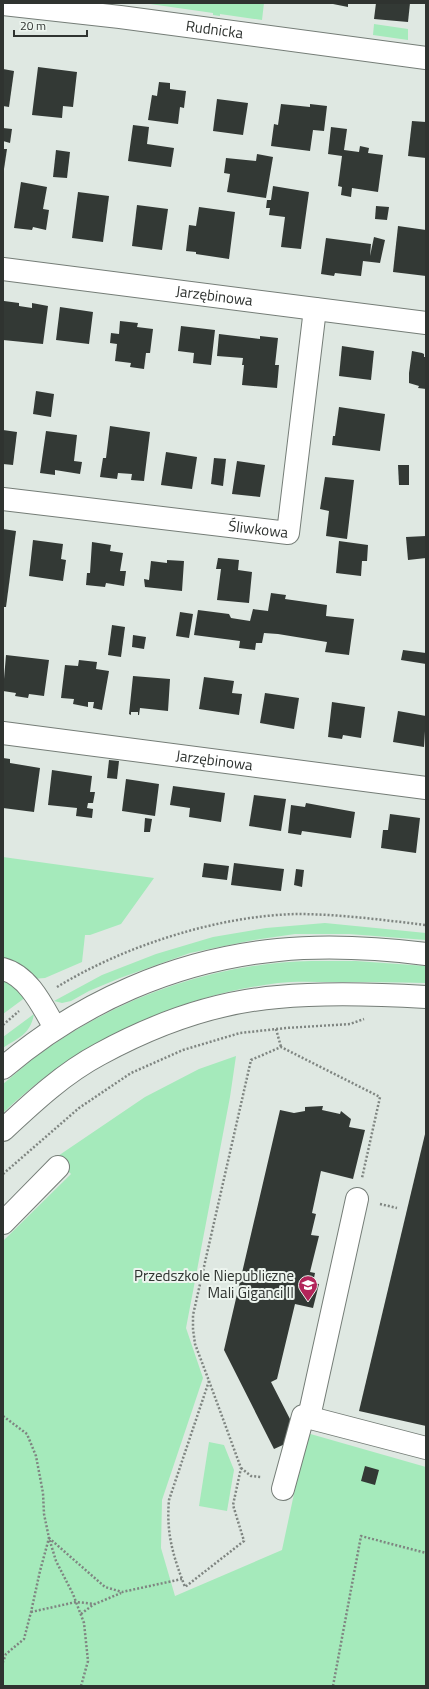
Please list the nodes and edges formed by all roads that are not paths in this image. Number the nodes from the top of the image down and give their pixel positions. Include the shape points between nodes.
1 (3, 4) edge
2 (119, 10) edge
3 (426, 58) edge
4 (3, 269) edge
5 (316, 309) junction
6 (426, 323) edge
7 (3, 498) edge
8 (3, 732) edge
9 (426, 788) edge
10 (426, 954) edge
11 (3, 969) edge
12 (426, 997) edge
13 (55, 1028) junction
14 (3, 1068) edge
15 (3, 1130) edge
16 (58, 1167) dead end
17 (357, 1199) road end
18 (3, 1224) edge
19 (309, 1417) junction
20 (426, 1448) edge
21 (283, 1489) dead end

1 - 2 street, Rudnicka
2 - 3 street, Rudnicka
4 - 5 street, Jarzębinowa
5 - 6 street, Jarzębinowa
5 - 7 street, Śliwkowa via 288,534
8 - 9 street, Jarzębinowa
10 - 13 street via 338,947 277,950 220,959 157,977 123,991
11 - 13 street via 21,980 39,999
12 - 15 street via 278,997 221,1006 193,1014 168,1022 99,1054 36,1100
13 - 14 street
16 - 18 street
17 - 19 street
19 - 20 street
19 - 21 street via 303,1416

